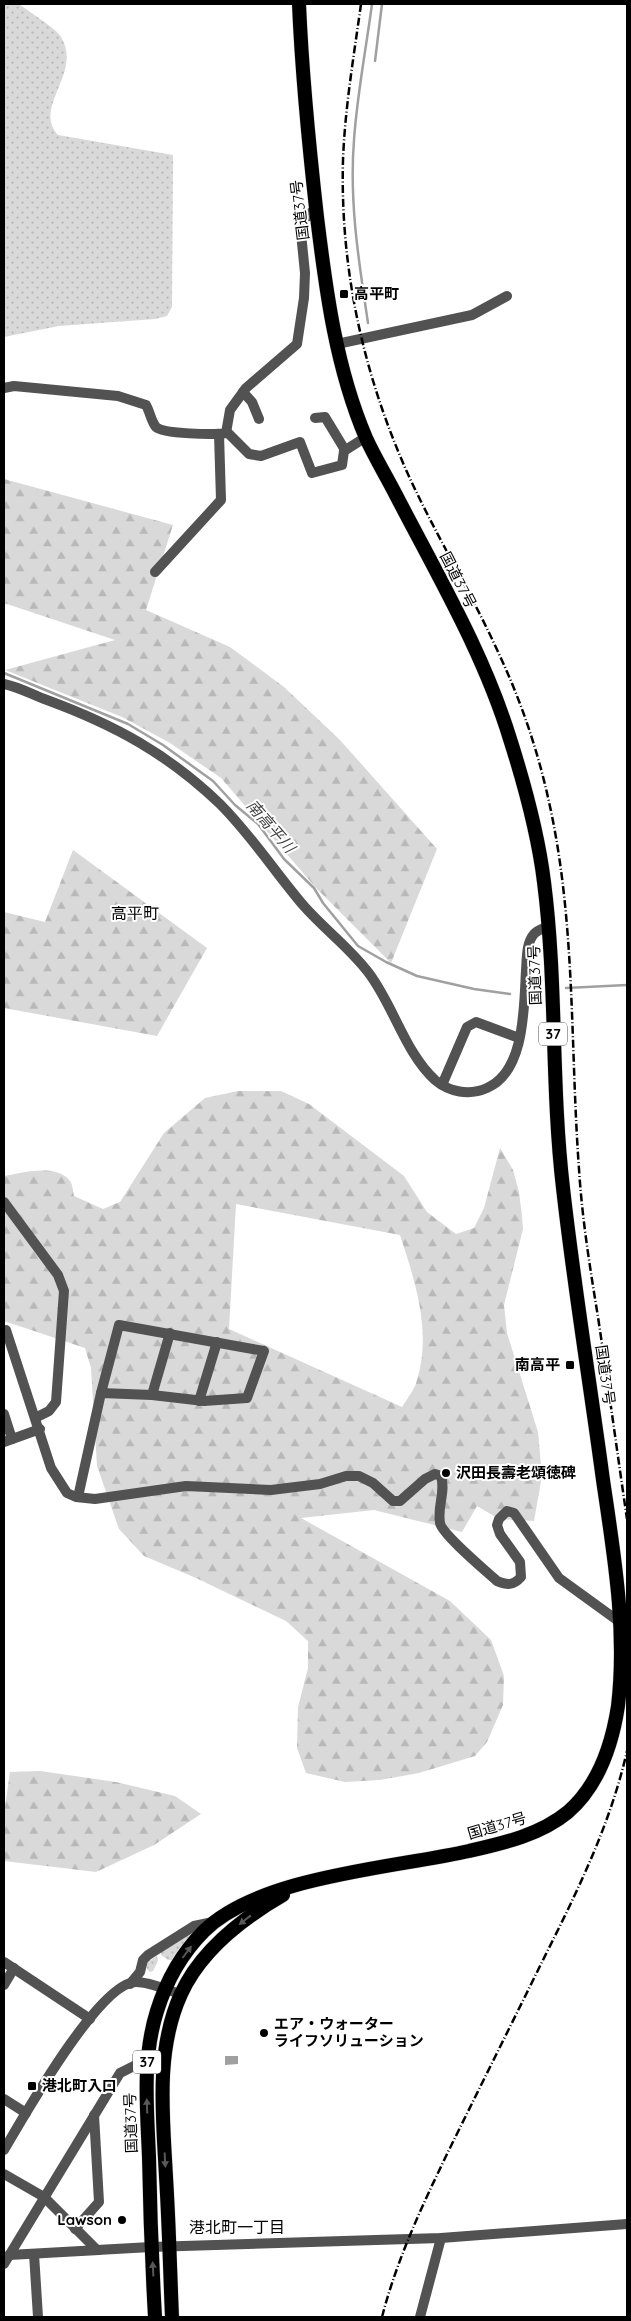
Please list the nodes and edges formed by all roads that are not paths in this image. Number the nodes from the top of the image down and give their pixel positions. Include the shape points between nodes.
1 (299, 4) edge
2 (316, 208) junction
3 (507, 296) dead end
4 (337, 344) junction
5 (4, 388) edge
6 (243, 392) junction
7 (315, 418) dead end
8 (259, 419) dead end
9 (223, 433) junction
10 (366, 437) junction
11 (345, 450) junction
12 (155, 572) dead end
13 (4, 684) edge
14 (549, 926) junction
15 (519, 1038) junction
16 (442, 1084) junction
17 (4, 1202) edge
18 (4, 1331) edge
19 (170, 1334) junction
20 (217, 1342) junction
21 (101, 1393) junction
22 (152, 1395) junction
23 (199, 1401) junction
24 (4, 1414) edge
25 (35, 1418) junction
26 (40, 1429) junction
27 (8, 1440) edge
28 (78, 1497) junction
29 (621, 1623) junction
30 (301, 1885) junction
31 (217, 1921) junction
32 (4, 1962) edge
33 (14, 1968) junction
34 (130, 1984) junction
35 (4, 1985) edge
36 (165, 1989) junction
37 (180, 1994) junction
38 (90, 2019) junction
39 (148, 2058) junction
40 (4, 2099) edge
41 (26, 2113) junction
42 (94, 2115) junction
43 (4, 2150) edge
44 (4, 2174) edge
45 (44, 2197) junction
46 (627, 2224) edge
47 (75, 2229) junction
48 (441, 2238) junction
49 (170, 2247) junction
50 (152, 2248) junction
51 (99, 2250) junction
52 (34, 2254) junction
53 (7, 2260) edge
54 (38, 2317) edge
55 (155, 2317) edge
56 (172, 2317) edge
57 (420, 2317) edge

1 - 2 highway, 国道37号 / 37 via 302,76
2 - 4 highway, 国道37号 / 37
2 - 6 street via 300,223 305,273 297,344
3 - 4 street via 472,315
4 - 10 highway, 国道37号 / 37 via 348,391
5 - 9 street via 14,386 118,396 146,406 155,426 160,429 192,434
6 - 8 street via 252,402
6 - 9 street via 230,410
7 - 11 street via 325,417
9 - 11 street via 249,454 261,456 300,442 312,473 342,464
9 - 12 street via 221,500
10 - 11 street
10 - 14 highway, 国道37号 / 37 via 472,642 496,699 517,762 539,847
13 - 16 street via 84,714 140,741 220,804 311,914 368,972 416,1055
14 - 15 street via 534,934 528,947
14 - 29 highway, 国道37号 / 37 via 561,1172 619,1589
15 - 16 street via 512,1064 496,1083 478,1091 465,1092
15 - 16 street via 476,1022 467,1027
17 - 25 street via 58,1276 64,1291 56,1402 49,1411
18 - 25 street
19 - 20 street
19 - 21 street via 119,1325
19 - 22 street
20 - 23 street
20 - 23 street via 264,1351 247,1398
21 - 22 street
21 - 28 street
22 - 23 street
24 - 27 street
25 - 26 street
26 - 27 street
26 - 28 street via 51,1468 67,1493
28 - 29 street via 95,1499 186,1486 271,1490 359,1476 400,1502 435,1474 441,1476 444,1486 439,1513 441,1529 497,1581 507,1585 516,1583 521,1577 520,1562 497,1525 507,1511 514,1513 559,1578
29 - 30 highway, 国道37号 / 37 via 617,1709 610,1747 589,1788 564,1815 512,1841
30 - 31 highway, 国道37号 / 37 via 250,1902
30 -> 37 highway, 国道37号 / 37 via 272,1901 224,1937 204,1956
31 - 34 street via 194,1926 148,1955
36 -> 31 highway, 国道37号 / 37 via 185,1954
32 - 33 street
33 - 35 street
33 - 38 street
34 - 36 street via 136,1982
34 - 38 street via 110,1997
36 - 37 street
36 - 39 highway, 国道37号 / 37 via 150,2037
37 -> 49 highway, 国道37号 / 37 via 166,2049 162,2088
38 - 41 street
39 - 42 street via 120,2073
50 -> 39 highway, 国道37号 / 37
40 - 41 street
41 - 43 street
42 - 45 street
42 - 47 street via 99,2202
44 - 45 street
45 - 47 street
45 - 53 street
46 - 48 street
47 - 51 street
48 - 49 street
48 - 57 street
49 - 50 street
49 - 56 highway, 国道37号 / 37
50 - 51 street
55 -> 50 highway, 国道37号 / 37
51 - 52 street
52 - 53 street
52 - 54 street

